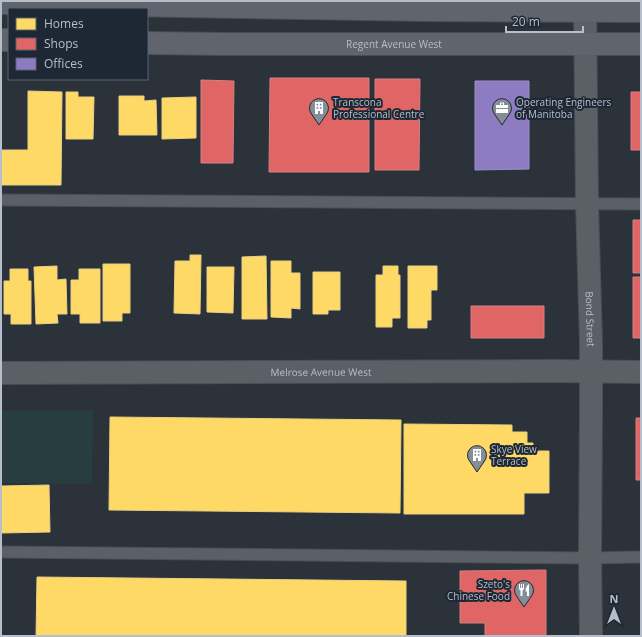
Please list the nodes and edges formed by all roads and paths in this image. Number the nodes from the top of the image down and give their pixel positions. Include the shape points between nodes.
1 (1, 3) edge
2 (585, 6) edge
3 (641, 11) edge
4 (148, 43) edge
5 (641, 44) edge
6 (585, 45) junction
7 (1, 200) edge
8 (587, 203) junction
9 (641, 204) edge
10 (590, 372) junction
11 (641, 372) edge
12 (1, 373) edge
13 (1, 552) edge
14 (590, 558) junction
15 (641, 558) edge
16 (592, 636) edge

1 - 2 main road via 428,10
2 - 3 main road
2 - 6 street, Bond Street
4 - 6 main road, Regent Avenue West
5 - 6 main road, Regent Avenue West
6 - 8 street, Bond Street
7 - 8 lane
8 - 9 lane
8 - 10 street, Bond Street
10 - 11 street, Melrose Avenue West
10 - 12 street, Melrose Avenue West
10 - 14 street, Bond Street
13 - 14 lane
14 - 15 lane
14 - 16 street, Bond Street

